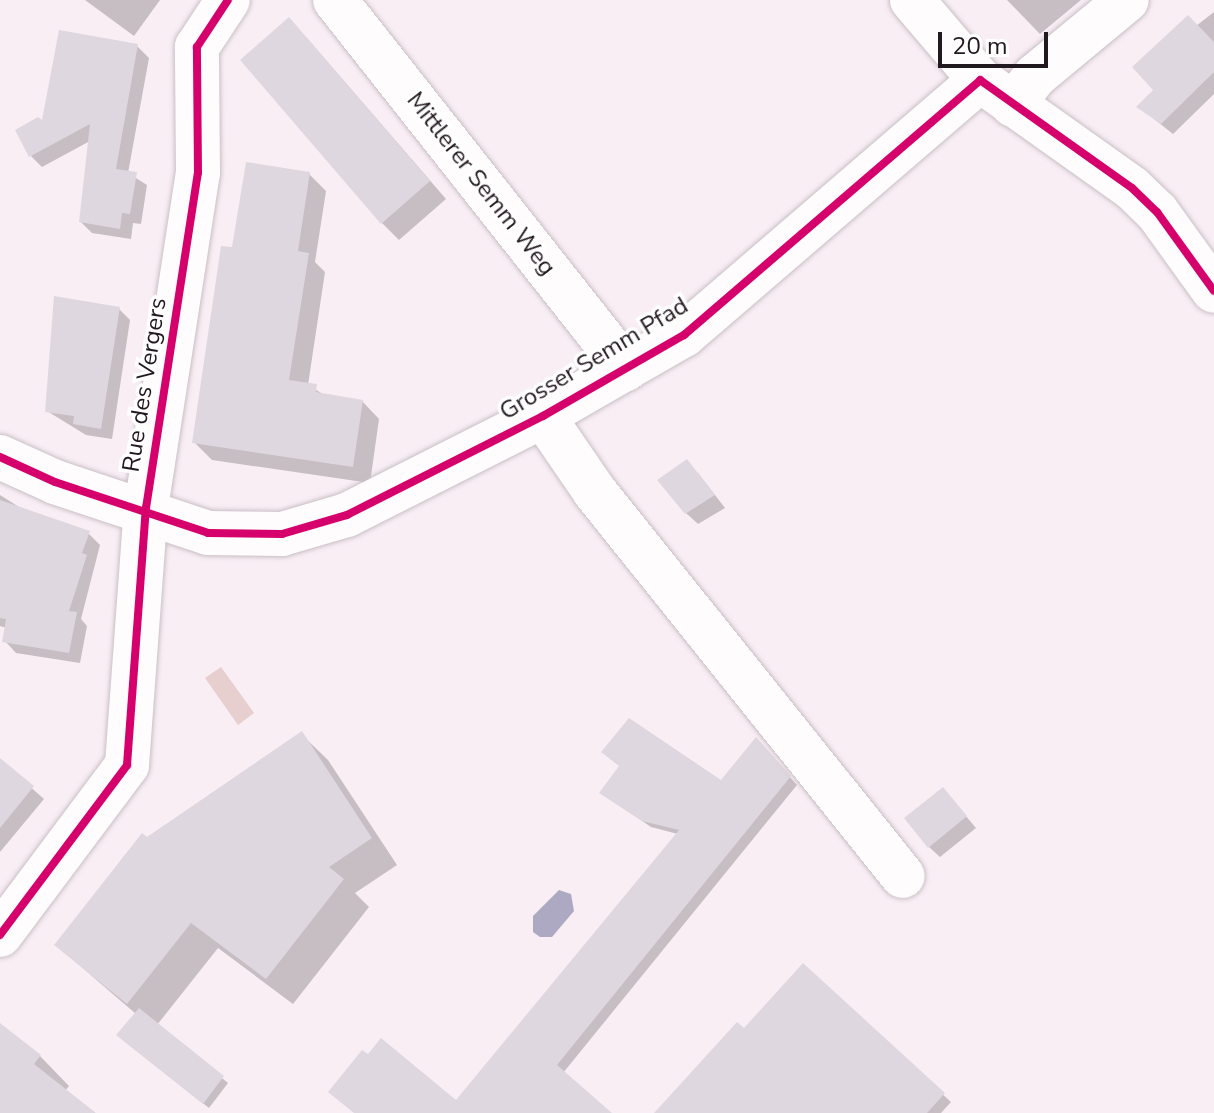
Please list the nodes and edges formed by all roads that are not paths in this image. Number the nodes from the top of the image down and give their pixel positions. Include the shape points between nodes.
1 (228, 0) edge
2 (335, 0) edge
3 (912, 0) edge
4 (1127, 0) edge
5 (996, 92) junction
6 (1214, 291) edge
7 (626, 369) junction
8 (543, 416) junction
9 (0, 457) edge
10 (146, 508) junction
11 (903, 876) dead end
12 (0, 935) edge

1 - 10 street, Rue des Vergers via 197,47 198,173
2 - 7 street, Mittlerer Semm Weg
3 - 5 street
4 - 5 street, Grosser Semm Pfad via 1035,76
5 - 6 street via 1132,188 1157,212
5 - 7 street, Grosser Semm Pfad via 684,335
7 - 8 street, Grosser Semm Pfad
8 - 10 street, Grosser Semm Pfad via 347,515 282,534 208,533
8 - 11 street, Grosser Semm Pfad via 595,492
9 - 10 street, Grosser Semm Pfad via 55,482
10 - 12 street, Rue des Vergers via 127,765

